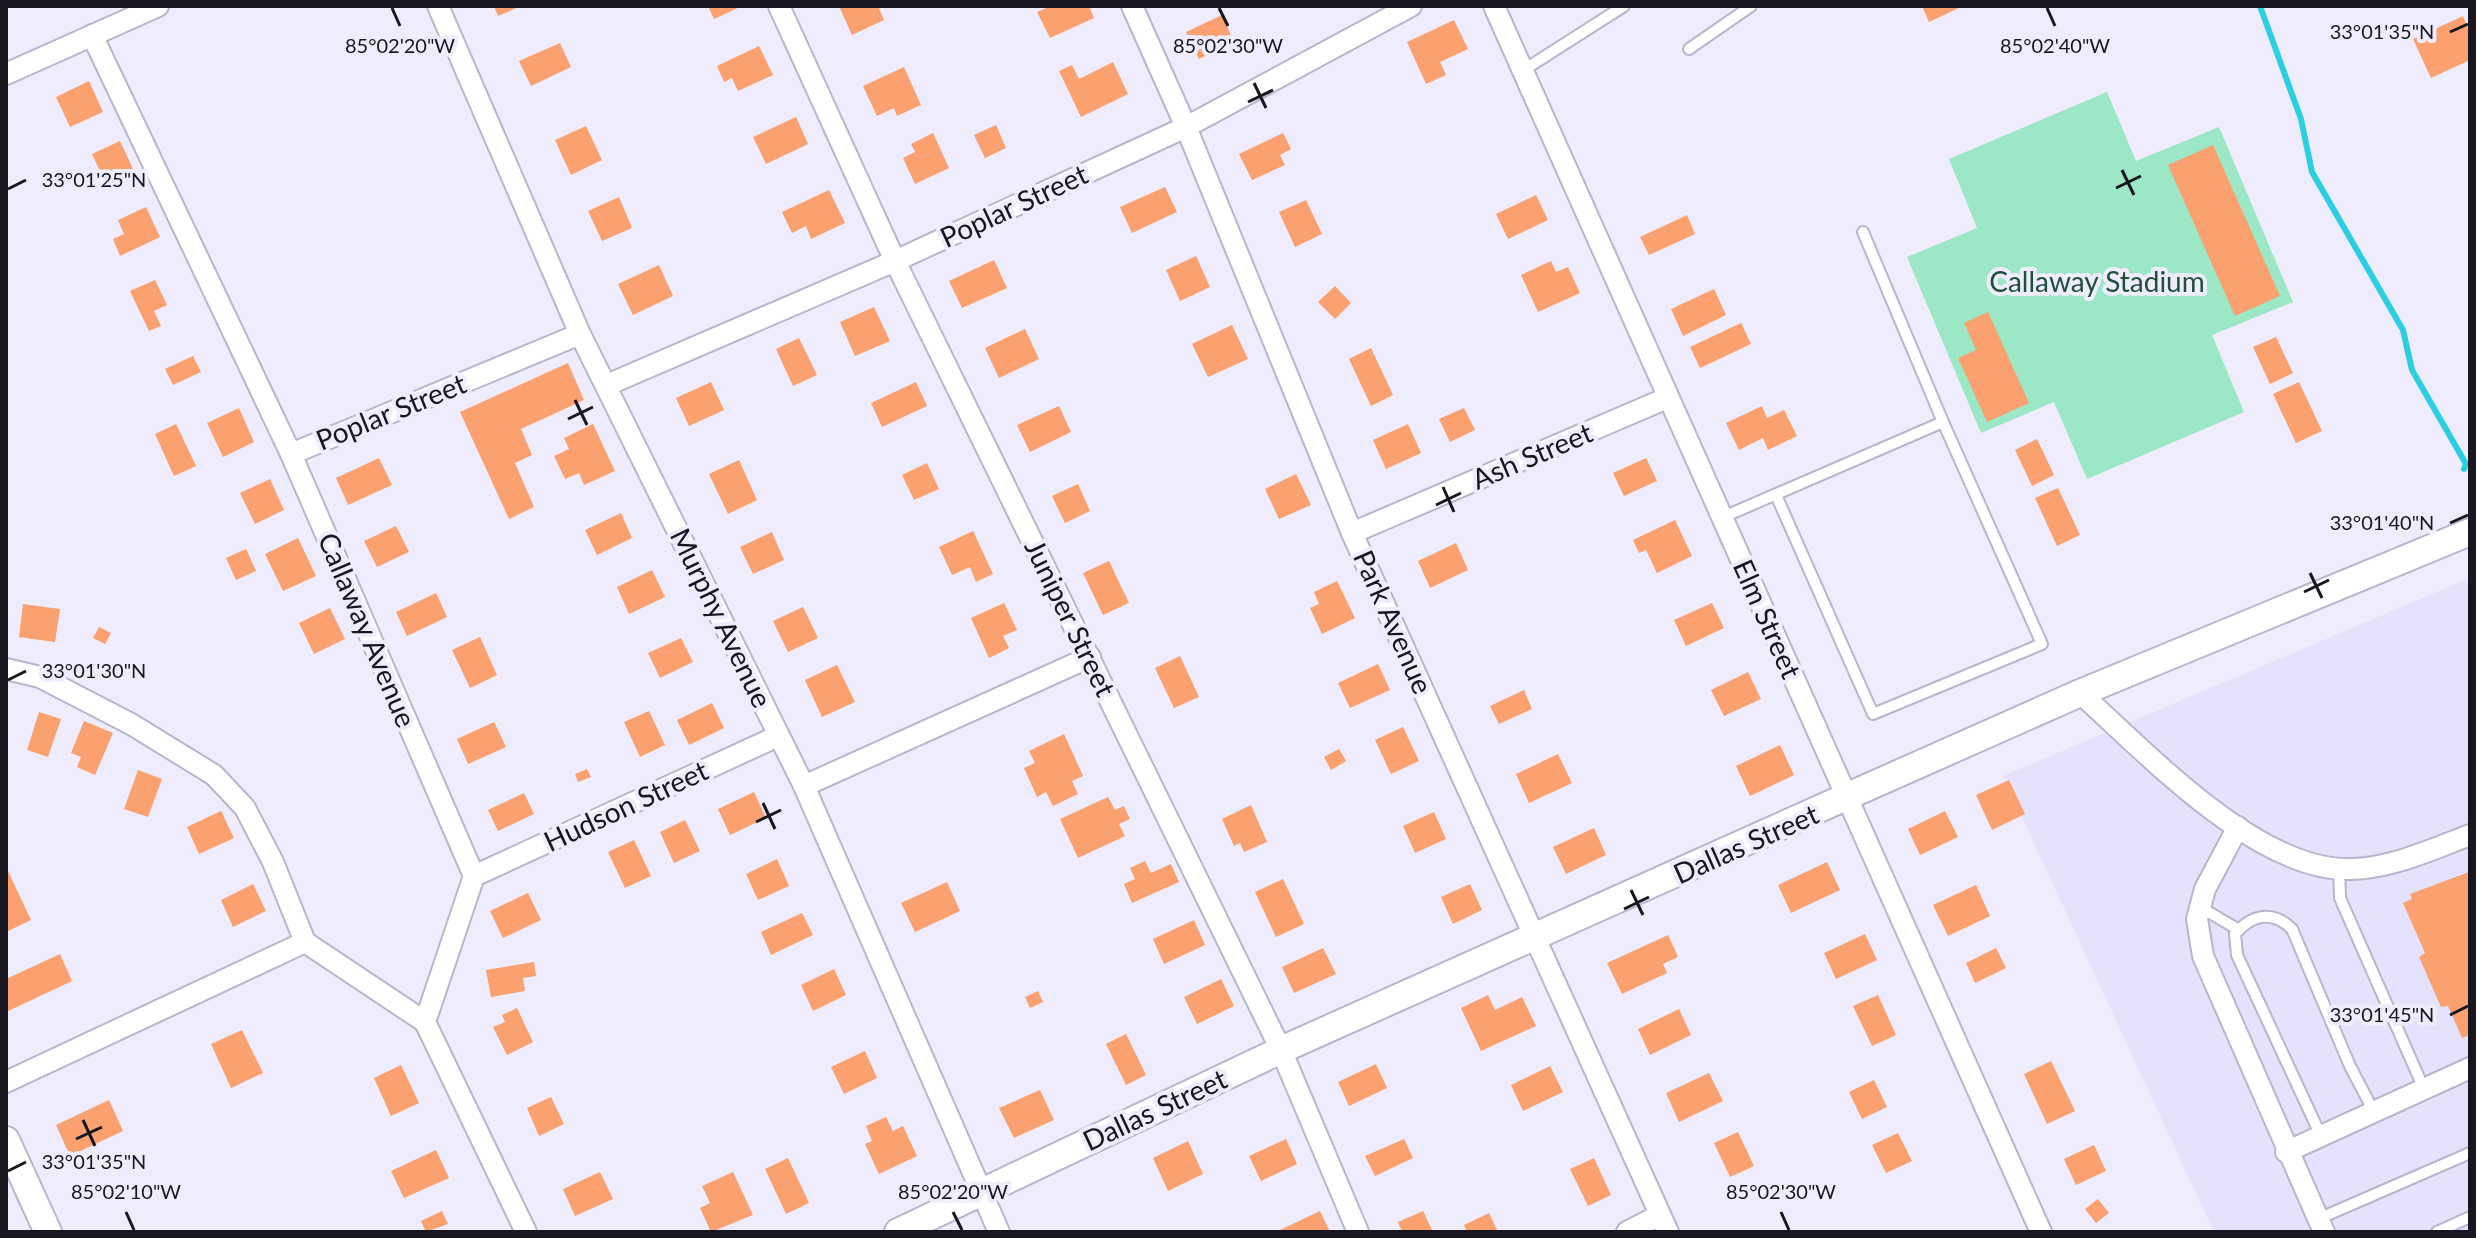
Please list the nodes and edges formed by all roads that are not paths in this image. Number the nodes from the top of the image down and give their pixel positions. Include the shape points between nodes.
1 (158, 6) edge
2 (438, 6) edge
3 (779, 6) edge
4 (1132, 6) edge
5 (1411, 6) edge
6 (1494, 6) edge
7 (1624, 6) edge
8 (1751, 6) edge
9 (92, 35) junction
10 (1689, 49) dead end
11 (1522, 71) junction
12 (6, 74) edge
13 (1186, 127) junction
14 (1863, 232) dead end
15 (895, 261) junction
16 (580, 334) junction
17 (607, 385) junction
18 (1667, 398) junction
19 (1943, 422) junction
20 (291, 454) junction
21 (1776, 495) junction
22 (1721, 518) junction
23 (2470, 532) edge
24 (1352, 533) junction
25 (1090, 657) junction
26 (6, 669) edge
27 (2080, 693) junction
28 (778, 736) junction
29 (804, 786) junction
30 (1848, 796) junction
31 (2238, 827) junction
32 (2470, 835) edge
33 (2339, 867) junction
34 (474, 876) junction
35 (2200, 907) junction
36 (2239, 930) junction
37 (1535, 937) junction
38 (305, 942) junction
39 (425, 1022) junction
40 (1281, 1050) junction
41 (2470, 1068) edge
42 (6, 1082) edge
43 (2424, 1089) junction
44 (2374, 1112) junction
45 (2321, 1136) junction
46 (6, 1140) edge
47 (2286, 1152) junction
48 (2470, 1153) edge
49 (981, 1193) junction
50 (2470, 1217) edge
51 (1664, 1224) edge
52 (2321, 1226) edge
53 (48, 1232) edge
54 (526, 1232) edge
55 (898, 1232) edge
56 (999, 1232) edge
57 (1358, 1232) edge
58 (1627, 1232) edge
59 (2041, 1232) edge
60 (2437, 1232) edge

1 - 9 street
2 - 16 street, Murphy Avenue
3 - 15 street, Juniper Street
4 - 13 street, Park Avenue
5 - 13 street, Poplar Street
6 - 11 street, Elm Street
7 - 11 lane
8 - 10 lane
9 - 12 street
9 - 20 street, Callaway Avenue
11 - 18 street, Elm Street
13 - 15 street, Poplar Street
13 - 24 street, Park Avenue
14 - 19 lane
15 - 17 street, Poplar Street
15 - 25 street, Juniper Street
16 - 17 street, Murphy Avenue
16 - 20 street, Poplar Street
17 - 28 street, Murphy Avenue
18 - 22 street, Elm Street
18 - 24 street, Ash Street
19 - 21 lane
19 - 21 lane via 2042,644 1873,714
20 - 34 street, Callaway Avenue
21 - 22 lane
22 - 30 street, Elm Street
23 - 27 street, Dallas Street
24 - 37 street, Park Avenue
25 - 29 street
25 - 40 street, Juniper Street
26 - 38 street via 40,677 214,775 245,808
27 - 30 street, Dallas Street
27 - 31 street via 2201,802
28 - 29 street, Murphy Avenue
28 - 34 street, Hudson Street
29 - 49 street, Murphy Avenue
30 - 37 street, Dallas Street
30 - 59 street, Elm Street
31 - 33 street via 2305,863
31 - 35 street
32 - 33 street via 2392,862 2351,870
33 - 43 lane via 2340,898
34 - 39 street
35 - 36 lane
35 - 47 street via 2203,956
36 - 44 lane via 2246,921 2267,916 2282,919 2292,929
36 - 45 lane via 2237,955
37 - 40 street, Dallas Street
37 - 51 street, Park Avenue
38 - 39 street
38 - 42 street
39 - 54 street
40 - 49 street, Dallas Street
40 - 57 street, Juniper Street
41 - 43 street
43 - 44 street
44 - 45 street
45 - 47 street
46 - 53 street
47 - 52 street
48 - 52 lane
49 - 55 street, Dallas Street
49 - 56 street, Murphy Avenue
50 - 60 lane
51 - 58 street

